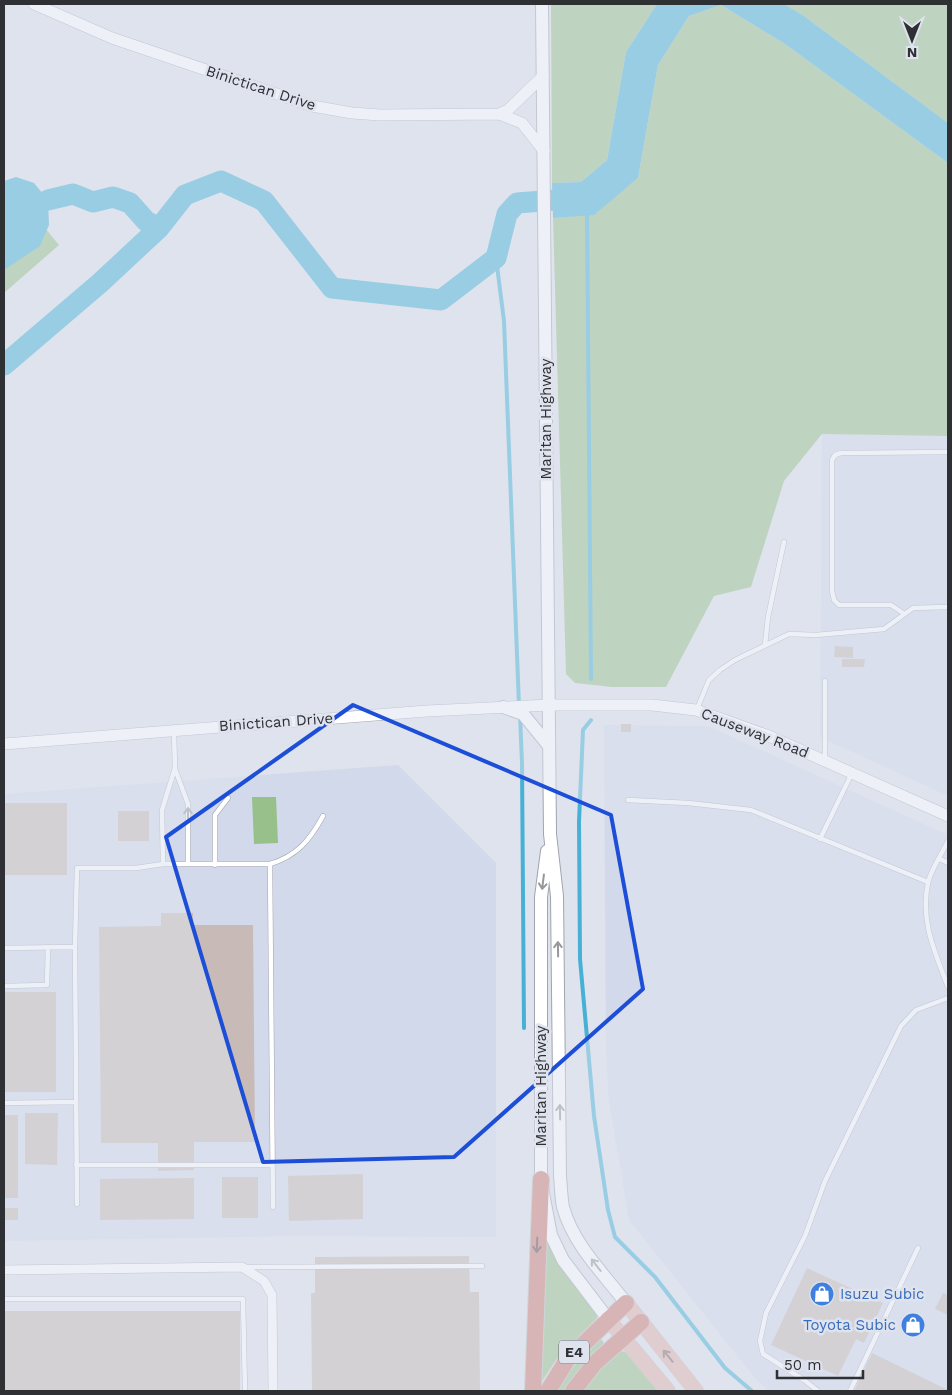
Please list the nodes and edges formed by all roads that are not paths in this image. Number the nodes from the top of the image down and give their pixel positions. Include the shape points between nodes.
1 (34, 4) edge
2 (542, 4) edge
3 (543, 76) junction
4 (499, 114) junction
5 (544, 151) junction
6 (948, 452) edge
7 (784, 542) dead end
8 (948, 607) edge
9 (904, 613) junction
10 (765, 644) junction
11 (825, 681) dead end
12 (549, 705) junction
13 (503, 707) junction
14 (696, 710) junction
15 (174, 729) junction
16 (4, 744) edge
17 (549, 746) junction
18 (825, 760) junction
19 (175, 768) junction
20 (853, 772) junction
21 (228, 798) dead end
22 (628, 800) dead end
23 (323, 816) dead end
24 (948, 816) edge
25 (550, 834) junction
26 (820, 839) junction
27 (948, 841) edge
28 (940, 859) junction
29 (948, 863) edge
30 (164, 864) junction
31 (188, 864) junction
32 (270, 864) junction
33 (215, 865) junction
34 (928, 882) junction
35 (48, 947) junction
36 (75, 947) junction
37 (4, 948) edge
38 (4, 986) edge
39 (948, 987) edge
40 (948, 998) edge
41 (75, 1102) junction
42 (4, 1103) edge
43 (272, 1164) junction
44 (76, 1165) junction
45 (541, 1179) junction
46 (77, 1204) dead end
47 (273, 1207) dead end
48 (918, 1248) dead end
49 (482, 1266) dead end
50 (242, 1267) junction
51 (4, 1270) edge
52 (4, 1299) edge
53 (626, 1303) junction
54 (608, 1319) junction
55 (641, 1322) junction
56 (623, 1337) junction
57 (245, 1391) edge
58 (273, 1391) edge
59 (533, 1391) edge
60 (548, 1391) edge
61 (573, 1391) edge
62 (668, 1391) edge
63 (696, 1391) edge
64 (818, 1391) edge
65 (850, 1391) edge

1 - 4 street, Binictican Drive via 112,38 312,106 380,115
2 - 3 main road, Maritan Highway
3 - 4 street via 508,110
3 - 5 main road, Maritan Highway
4 - 5 street, Binictican Drive via 522,123
5 - 12 main road, Maritan Highway
6 - 9 lane via 841,453 832,460 834,600 840,605 891,605
7 - 10 lane
8 - 9 lane via 913,608
9 - 10 lane via 884,628 836,634 789,634
10 - 14 lane via 735,660 709,680
11 - 18 lane
12 - 13 street, Binictican Drive
12 - 14 street, Causeway Road via 652,705
12 - 17 main road, Maritan Highway
13 - 15 street, Binictican Drive
13 - 17 main road via 523,714
14 - 18 street, Causeway Road
15 - 16 street, Binictican Drive
15 - 19 lane
17 - 25 main road, Maritan Highway
18 - 20 street, Causeway Road
19 - 30 lane via 162,810
31 -> 19 lane via 188,804
20 - 24 street, Causeway Road
20 - 26 lane
21 - 33 lane via 215,815
22 - 26 lane via 751,810
23 - 32 lane via 303,847 286,859
25 -> 45 main road, Maritan Highway via 541,897
53 -> 25 main road, Maritan Highway via 581,1247 563,1205 557,896
26 - 34 lane
27 - 28 lane
28 - 29 lane
28 - 34 lane
30 - 31 lane
30 - 36 lane via 136,868 77,868
31 - 33 lane
32 - 33 lane
32 - 43 lane
34 - 39 lane via 927,930
35 - 36 lane
35 - 37 lane
35 - 38 lane via 47,985
36 - 41 lane
40 - 64 lane via 916,1010 901,1026 825,1181 802,1243 766,1313 760,1341 763,1354
41 - 42 lane
41 - 44 lane
43 - 44 lane
43 - 47 lane
44 - 46 lane
45 - 54 main road, Maritan Highway via 551,1235 563,1260
45 -> 59 highway
48 - 65 lane
49 - 50 lane
50 - 51 street
50 - 58 street via 264,1281 272,1295
52 - 57 lane via 243,1299
53 - 54 highway, E4
53 - 55 main road
54 - 56 main road
54 - 60 highway, E4 via 567,1360
55 - 56 highway, E4
63 -> 55 main road
56 - 61 highway, E4 via 582,1376
56 - 62 main road

